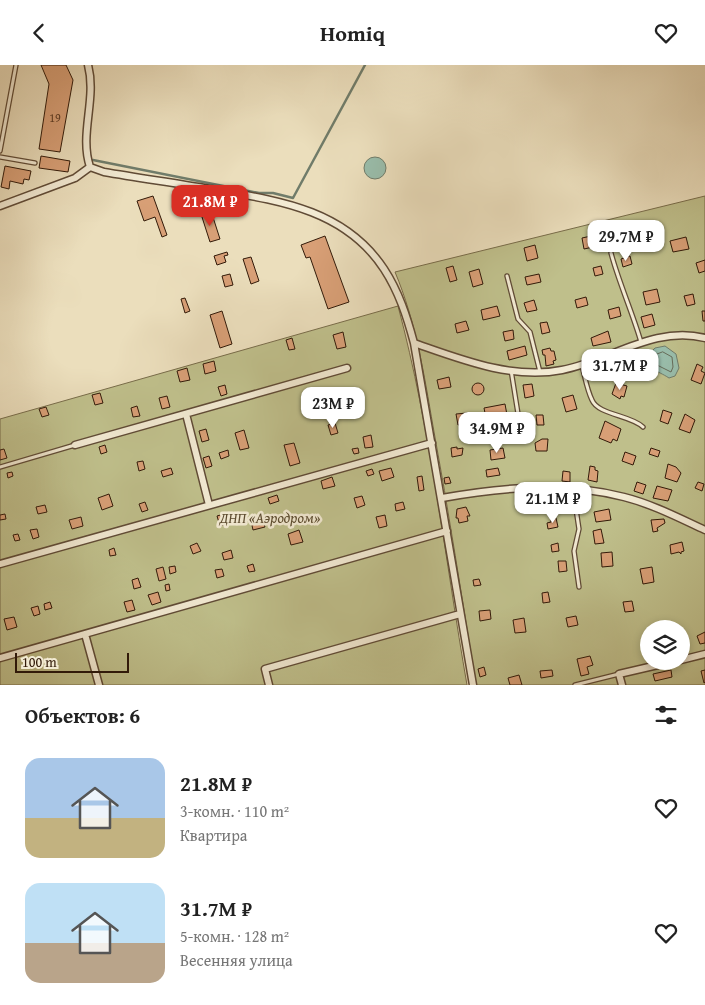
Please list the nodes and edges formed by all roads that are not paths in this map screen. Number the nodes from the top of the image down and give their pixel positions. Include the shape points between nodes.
1 (16, 65) edge
2 (88, 65) edge
3 (0, 151) edge
4 (0, 157) edge
5 (35, 163) dead end
6 (90, 167) junction
7 (0, 206) edge
8 (611, 253) dead end
9 (507, 276) dead end
10 (705, 338) edge
11 (641, 342) junction
12 (414, 343) junction
13 (582, 365) junction
14 (347, 368) dead end
15 (511, 370) junction
16 (540, 373) junction
17 (186, 414) junction
18 (520, 426) dead end
19 (643, 427) dead end
20 (432, 443) junction
21 (75, 445) joint
22 (0, 467) edge
23 (573, 489) junction
24 (442, 498) junction
25 (209, 505) junction
26 (705, 530) edge
27 (448, 531) junction
28 (0, 564) edge
29 (579, 587) dead end
30 (460, 614) junction
31 (85, 634) junction
32 (705, 654) edge
33 (0, 658) edge
34 (690, 658) edge
35 (640, 669) edge
36 (619, 674) junction
37 (100, 685) edge
38 (269, 685) edge
39 (473, 685) edge
40 (575, 685) edge
41 (622, 685) edge

1 - 3 lane
2 - 6 street via 92,97 85,153
4 - 5 lane
6 - 7 street via 75,178
6 - 12 street via 280,201 320,214 356,237 384,268 404,306
8 - 11 lane
9 - 16 lane via 518,319 530,332
10 - 11 street via 672,335
11 - 13 street
12 - 15 street via 477,364
12 - 20 street
13 - 16 street
13 - 19 lane via 592,401 597,407 638,422
14 - 17 street
15 - 16 street
15 - 18 lane
17 - 21 street
17 - 25 street
20 - 24 street
20 - 25 street
21 - 22 lane
23 - 24 street via 485,490
23 - 26 street via 624,497
23 - 29 lane via 579,529 574,551
24 - 27 street
25 - 28 street
27 - 30 street
27 - 31 street
30 - 38 street via 265,669
30 - 39 street
31 - 33 street
31 - 37 street
32 - 34 street
35 - 36 street
36 - 40 lane
36 - 41 street

